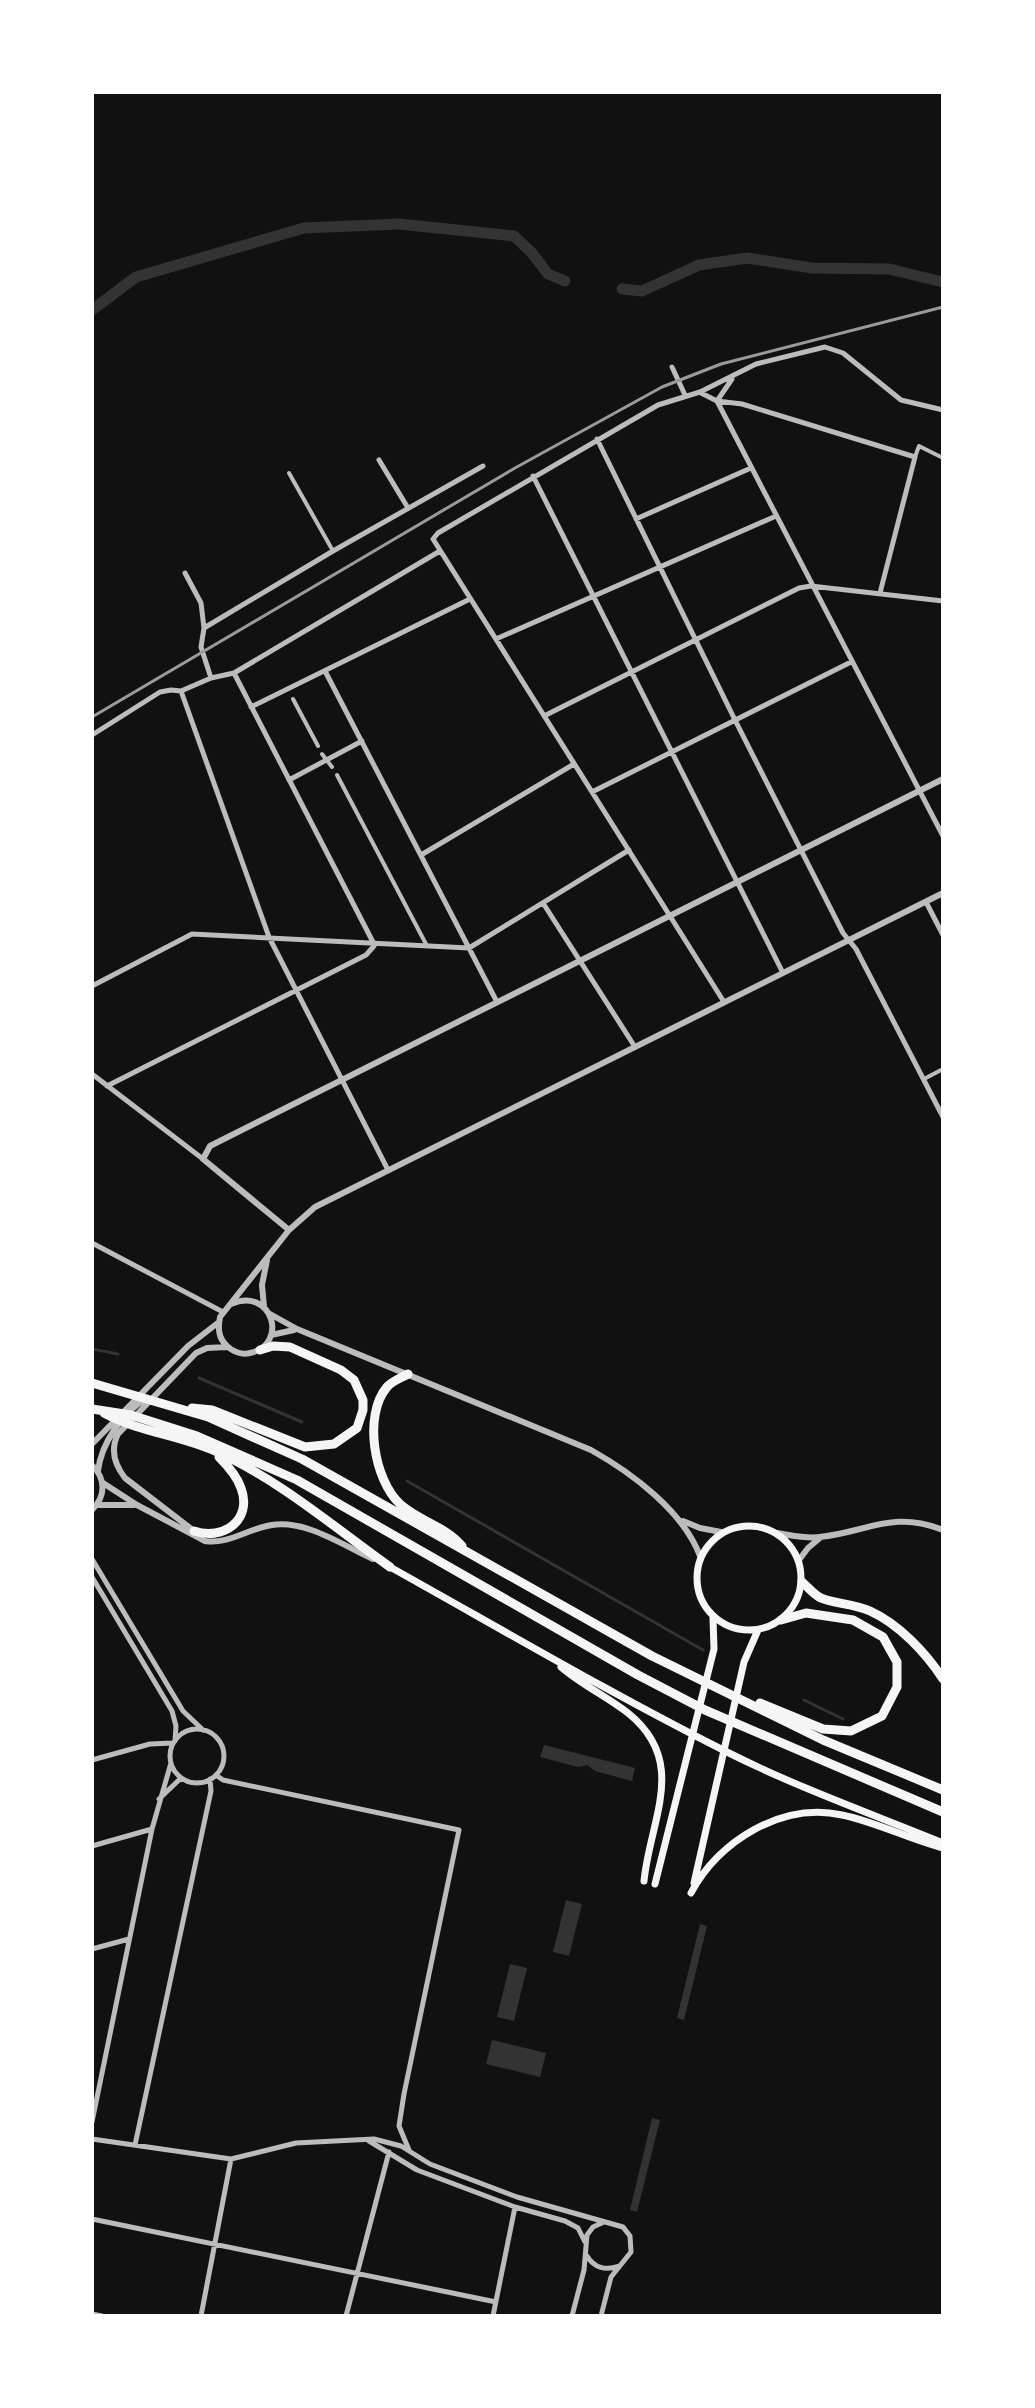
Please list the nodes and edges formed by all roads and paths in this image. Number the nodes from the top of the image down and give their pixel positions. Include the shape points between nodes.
1 (672, 367) dead end
2 (734, 377) junction
3 (700, 392) junction
4 (685, 395) junction
5 (717, 401) junction
6 (943, 410) edge
7 (597, 439) junction
8 (915, 457) junction
9 (943, 458) edge
10 (379, 460) dead end
11 (483, 466) dead end
12 (751, 468) junction
13 (289, 473) dead end
14 (533, 476) junction
15 (408, 508) junction
16 (776, 516) junction
17 (636, 519) junction
18 (333, 551) junction
19 (440, 551) junction
20 (659, 567) junction
21 (185, 573) dead end
22 (811, 586) junction
23 (880, 593) junction
24 (594, 596) junction
25 (470, 599) junction
26 (943, 601) edge
27 (204, 628) junction
28 (496, 639) junction
29 (696, 640) junction
30 (851, 662) junction
31 (325, 671) junction
32 (632, 672) junction
33 (234, 673) junction
34 (211, 678) junction
35 (181, 691) junction
36 (290, 694) junction
37 (251, 707) junction
38 (544, 716) junction
39 (736, 722) junction
40 (92, 735) edge
41 (362, 741) junction
42 (318, 746) dead end
43 (672, 752) junction
44 (324, 757) junction
45 (574, 764) junction
46 (332, 767) dead end
47 (337, 775) dead end
48 (943, 779) edge
49 (289, 780) junction
50 (919, 791) junction
51 (592, 792) junction
52 (943, 836) edge
53 (629, 850) junction
54 (801, 850) junction
55 (421, 855) junction
56 (737, 882) junction
57 (943, 893) edge
58 (926, 902) junction
59 (543, 903) junction
60 (670, 916) junction
61 (943, 935) edge
62 (269, 937) junction
63 (848, 941) junction
64 (375, 945) junction
65 (427, 946) junction
66 (469, 948) junction
67 (580, 960) junction
68 (783, 973) junction
69 (92, 986) edge
70 (296, 991) junction
71 (497, 1002) junction
72 (724, 1002) junction
73 (635, 1047) junction
74 (943, 1069) edge
75 (92, 1074) edge
76 (923, 1079) junction
77 (341, 1080) junction
78 (107, 1086) junction
79 (943, 1117) edge
80 (203, 1159) junction
81 (388, 1170) junction
82 (289, 1230) junction
83 (92, 1243) edge
84 (268, 1257) junction
85 (231, 1304) junction
86 (266, 1310) junction
87 (223, 1312) junction
88 (219, 1322) junction
89 (297, 1329) junction
90 (271, 1335) junction
91 (227, 1347) junction
92 (260, 1350) junction
93 (408, 1374) junction
94 (92, 1383) edge
95 (172, 1405) junction
96 (95, 1409) edge
97 (112, 1432) junction
98 (92, 1444) edge
99 (215, 1451) junction
100 (92, 1465) edge
101 (98, 1471) junction
102 (103, 1483) junction
103 (137, 1505) junction
104 (95, 1508) edge
105 (681, 1520) junction
106 (173, 1525) junction
107 (943, 1530) edge
108 (194, 1531) junction
109 (721, 1532) junction
110 (777, 1533) junction
111 (821, 1537) junction
112 (467, 1551) junction
113 (700, 1556) junction
114 (92, 1559) edge
115 (799, 1560) junction
116 (390, 1567) junction
117 (92, 1577) edge
118 (802, 1582) junction
119 (713, 1618) junction
120 (781, 1620) junction
121 (758, 1630) junction
122 (547, 1656) junction
123 (943, 1679) edge
124 (712, 1686) junction
125 (203, 1730) junction
126 (174, 1742) junction
127 (92, 1760) edge
128 (171, 1763) junction
129 (213, 1777) junction
130 (181, 1778) junction
131 (943, 1790) edge
132 (159, 1799) junction
133 (943, 1812) edge
134 (152, 1829) junction
135 (943, 1845) edge
136 (92, 1846) edge
137 (644, 1881) dead end
138 (655, 1884) dead end
139 (129, 1939) junction
140 (92, 1949) edge
141 (92, 2122) edge
142 (92, 2139) edge
143 (361, 2139) junction
144 (135, 2145) junction
145 (410, 2151) junction
146 (389, 2152) junction
147 (231, 2159) junction
148 (515, 2207) junction
149 (92, 2219) edge
150 (609, 2222) junction
151 (585, 2242) junction
152 (214, 2244) junction
153 (585, 2252) junction
154 (623, 2263) junction
155 (357, 2274) junction
156 (496, 2302) junction
157 (92, 2314) edge
158 (102, 2316) edge
159 (201, 2316) edge
160 (346, 2316) edge
161 (493, 2316) edge
162 (572, 2316) edge
163 (601, 2316) edge

1 - 4 street
2 - 3 street
2 - 5 street
2 - 6 street via 756,364 825,347 843,353 901,400
3 - 4 street
3 - 5 street
4 - 7 street
5 - 8 street
5 - 12 street
7 - 14 street
7 - 17 street
8 - 9 street via 919,446
8 - 23 street
10 - 15 street
11 - 15 street
12 - 16 street
12 - 17 street
13 - 18 street
14 - 19 street via 438,533 433,539
14 - 24 street
15 - 18 street
16 - 20 street
16 - 22 street
17 - 20 street
18 - 27 street
19 - 25 street
19 - 33 street
20 - 24 street
20 - 29 street
21 - 27 street via 201,603
22 - 23 street
22 - 29 street
22 - 30 street
23 - 26 street
24 - 28 street
24 - 32 street
25 - 28 street
25 - 31 street
27 - 34 street via 201,647
28 - 38 street
29 - 32 street
29 - 39 street
30 - 39 street
30 - 50 street
31 - 36 street
31 - 41 street
32 - 38 street
32 - 43 street
33 - 34 street
33 - 37 street
34 - 35 street
35 - 40 street via 160,692
35 - 62 street
36 - 37 street
36 - 42 street
37 - 49 street
38 - 45 street
39 - 43 street
39 - 54 street
41 - 44 street
41 - 55 street
43 - 51 street
43 - 56 street
44 - 46 street
44 - 49 street
45 - 51 street
45 - 55 street
47 - 65 street
48 - 50 street
49 - 64 street
50 - 52 street
50 - 54 street
51 - 53 street
53 - 59 street
53 - 60 street
54 - 56 street
54 - 63 street
55 - 66 street
56 - 60 street
56 - 68 street
57 - 58 street
58 - 61 street
58 - 63 street
59 - 66 street
59 - 67 street
60 - 67 street
60 - 72 street
62 - 64 street
62 - 69 street via 192,934
62 - 70 street
63 - 68 street
63 - 76 street
64 - 65 street
64 - 70 street via 366,955
65 - 66 street
66 - 71 street
67 - 71 street
67 - 73 street
68 - 72 street
70 - 77 street
70 - 78 street
71 - 77 street
72 - 73 street
73 - 81 street
74 - 76 street
75 - 78 street
76 - 79 street
77 - 80 street via 210,1146
77 - 81 street
78 - 80 street
80 - 82 street
81 - 82 street via 315,1207
82 - 84 street
83 - 87 street
84 - 85 street
84 - 86 street via 262,1285
85 - 86 street via 248,1300
85 - 87 street
86 - 89 street
86 - 90 street
87 - 88 street
88 - 91 street
88 - 97 street via 155,1378
89 - 90 street
89 - 93 street
90 - 92 street
91 - 92 street via 243,1354
91 - 97 street via 196,1353
92 - 95 highway via 290,1347 354,1380 363,1400 357,1428 334,1444 305,1447 212,1410
93 - 105 street via 591,1450
93 - 112 highway via 385,1389 376,1411 376,1459 385,1485 401,1505 451,1533
94 - 95 highway
95 - 112 highway via 302,1459
96 - 99 highway via 127,1425
96 - 133 highway via 197,1436 297,1480 705,1710
97 - 98 street
97 - 101 street
97 - 108 street via 118,1468 125,1478
99 - 108 highway via 234,1474 244,1503 229,1530 217,1535
99 - 116 highway via 252,1470
100 - 101 street
101 - 102 street
102 - 103 street
102 - 104 street
103 - 104 street
103 - 106 street
105 - 109 street
105 - 113 street
106 - 108 street
106 - 116 street via 214,1543 270,1525 292,1524
107 - 111 street via 887,1522
109 - 110 main road via 749,1525
109 - 113 main road
110 - 111 street
110 - 115 main road
111 - 115 street
112 - 124 highway
113 - 119 main road via 695,1578 700,1600
114 - 125 street via 183,1711
115 - 118 main road
116 - 122 main road
117 - 126 street via 172,1711
118 - 120 main road via 796,1603
118 - 123 highway via 822,1599 872,1611 896,1627
119 - 121 main road via 734,1629
119 - 138 main road via 714,1649
120 - 121 main road
120 - 124 highway via 806,1613 853,1620 883,1637 897,1662 897,1687 882,1716 851,1731 823,1729
121 - 135 main road via 748,1649 691,1893 707,1868 737,1840 798,1815 841,1814
122 - 135 main road via 732,1754
122 - 137 main road via 635,1719 659,1755 661,1797
124 - 131 highway
125 - 126 street via 185,1732
125 - 129 street via 222,1746 223,1762
126 - 127 street
126 - 128 street
128 - 130 street
128 - 132 street
129 - 130 street via 198,1783
129 - 144 street
129 - 145 street via 459,1830 399,2126
130 - 132 street
132 - 134 street
134 - 136 street
134 - 139 street
139 - 140 street
139 - 141 street
142 - 144 street
143 - 145 street via 382,2140
143 - 146 street
143 - 147 street via 296,2143
144 - 147 street
145 - 150 street via 517,2197
146 - 148 street via 417,2170
146 - 155 street
147 - 152 street
148 - 151 street via 570,2224
148 - 156 street
149 - 152 street
150 - 151 street via 593,2227
150 - 154 street via 630,2236 631,2252
151 - 153 street
152 - 155 street
152 - 159 street
153 - 154 street via 603,2268
153 - 162 street
154 - 163 street via 608,2283
155 - 156 street
155 - 160 street
156 - 161 street
157 - 158 street

